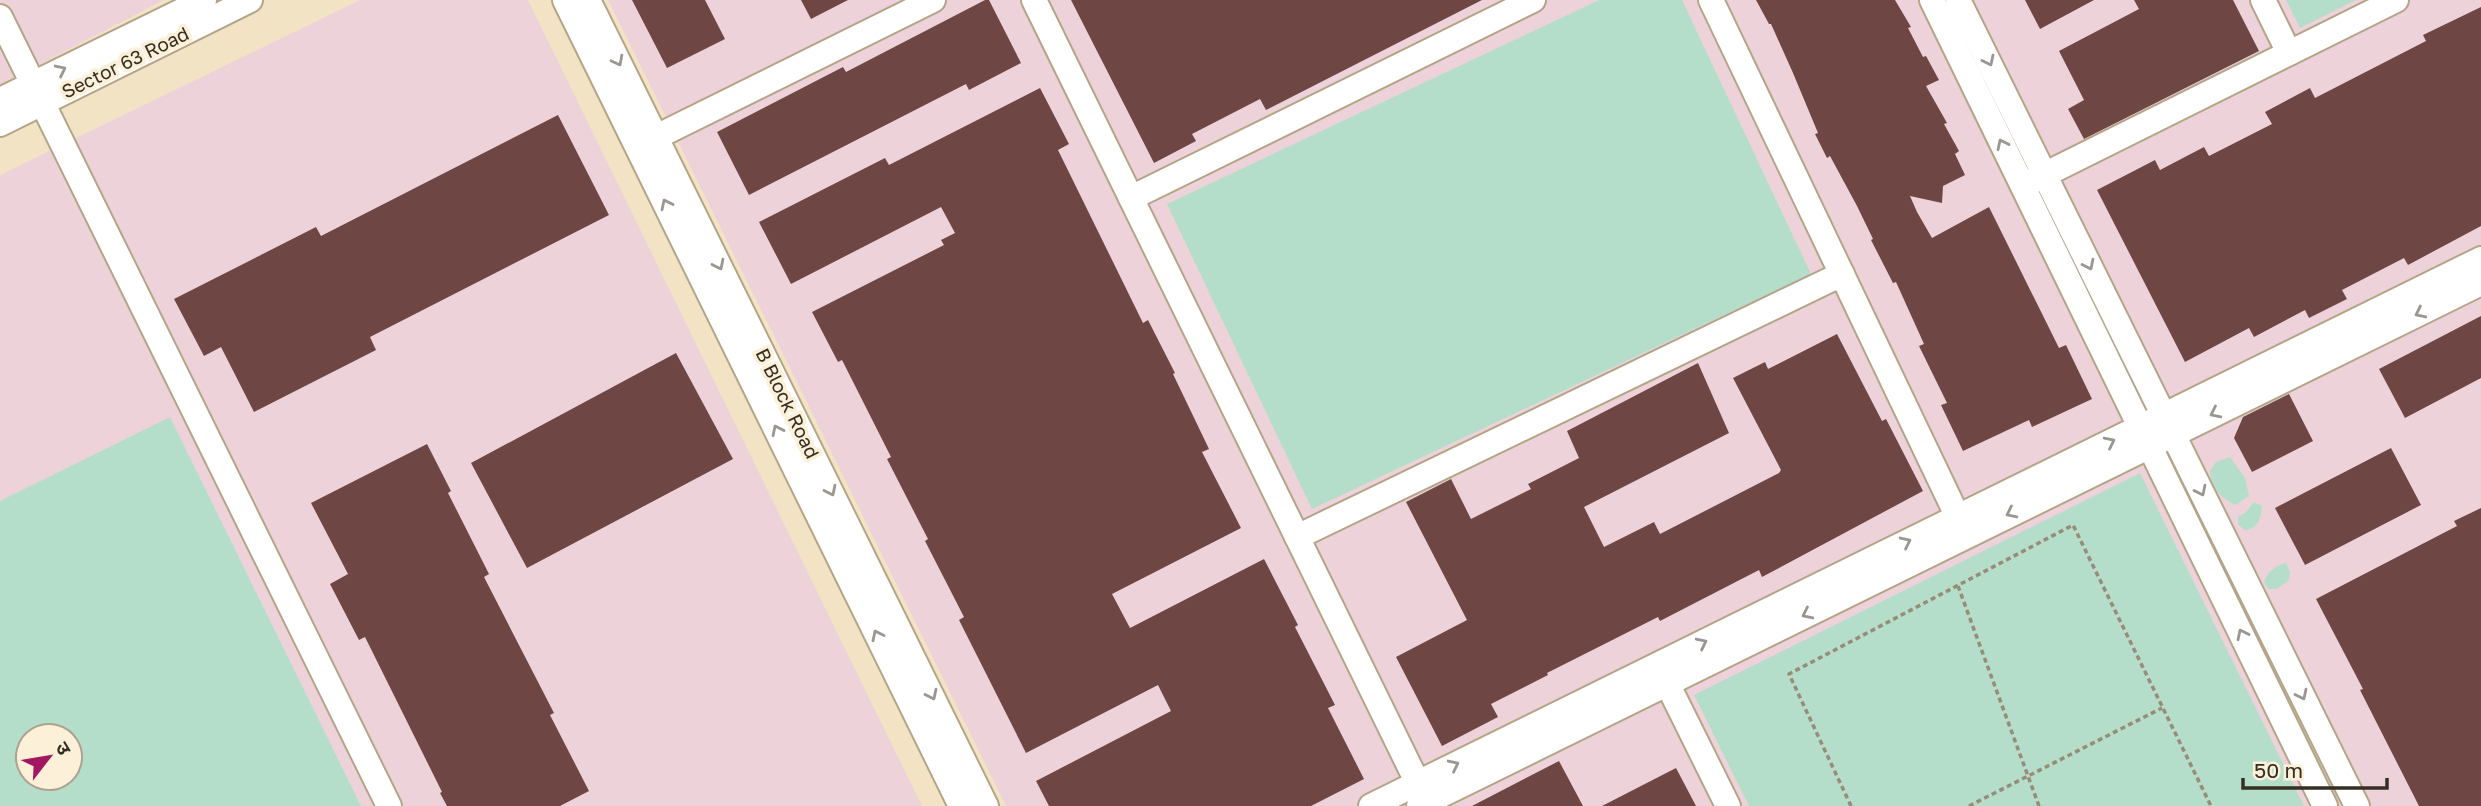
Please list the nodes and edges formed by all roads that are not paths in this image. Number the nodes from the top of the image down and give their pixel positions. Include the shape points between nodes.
1 (204, 0) edge
2 (250, 0) edge
3 (565, 0) edge
4 (588, 0) edge
5 (933, 0) edge
6 (1034, 0) edge
7 (1533, 0) edge
8 (1711, 0) edge
9 (1933, 0) edge
10 (1958, 0) edge
11 (2263, 0) edge
12 (2396, 0) edge
13 (0, 17) edge
14 (2289, 53) junction
15 (37, 94) junction
16 (0, 100) edge
17 (0, 124) edge
18 (647, 141) junction
19 (2034, 180) junction
20 (1131, 198) junction
21 (2481, 259) edge
22 (1842, 274) junction
23 (2481, 284) edge
24 (2168, 425) junction
25 (2145, 436) junction
26 (1962, 526) junction
27 (1297, 537) junction
28 (1663, 673) junction
29 (1423, 799) edge
30 (389, 806) edge
31 (961, 806) edge
32 (986, 806) edge
33 (1371, 806) edge
34 (1728, 806) edge
35 (2325, 806) edge
36 (2357, 806) edge

15 -> 1 street, Sector 63 Road
2 - 15 street, Sector 63 Road
3 - 18 street, B Block Road
4 -> 18 street, B Block Road
5 - 18 street
6 - 20 street
7 - 20 street
8 - 22 street
19 -> 9 street
10 -> 19 street
11 - 14 street
12 - 14 street
13 - 15 street
14 - 19 street
15 - 16 street, Sector 63 Road
15 - 17 street, Sector 63 Road
15 - 30 street
31 -> 18 street, B Block Road
18 -> 32 street, B Block Road
19 -> 24 street
19 - 25 street
20 - 27 street
21 - 24 street
22 - 26 street
22 - 27 street
23 -> 24 street
24 - 25 street
24 -> 36 street
25 - 26 street
35 -> 25 street
26 - 28 street
27 - 29 street
28 - 29 street
28 - 34 street
29 - 33 street

